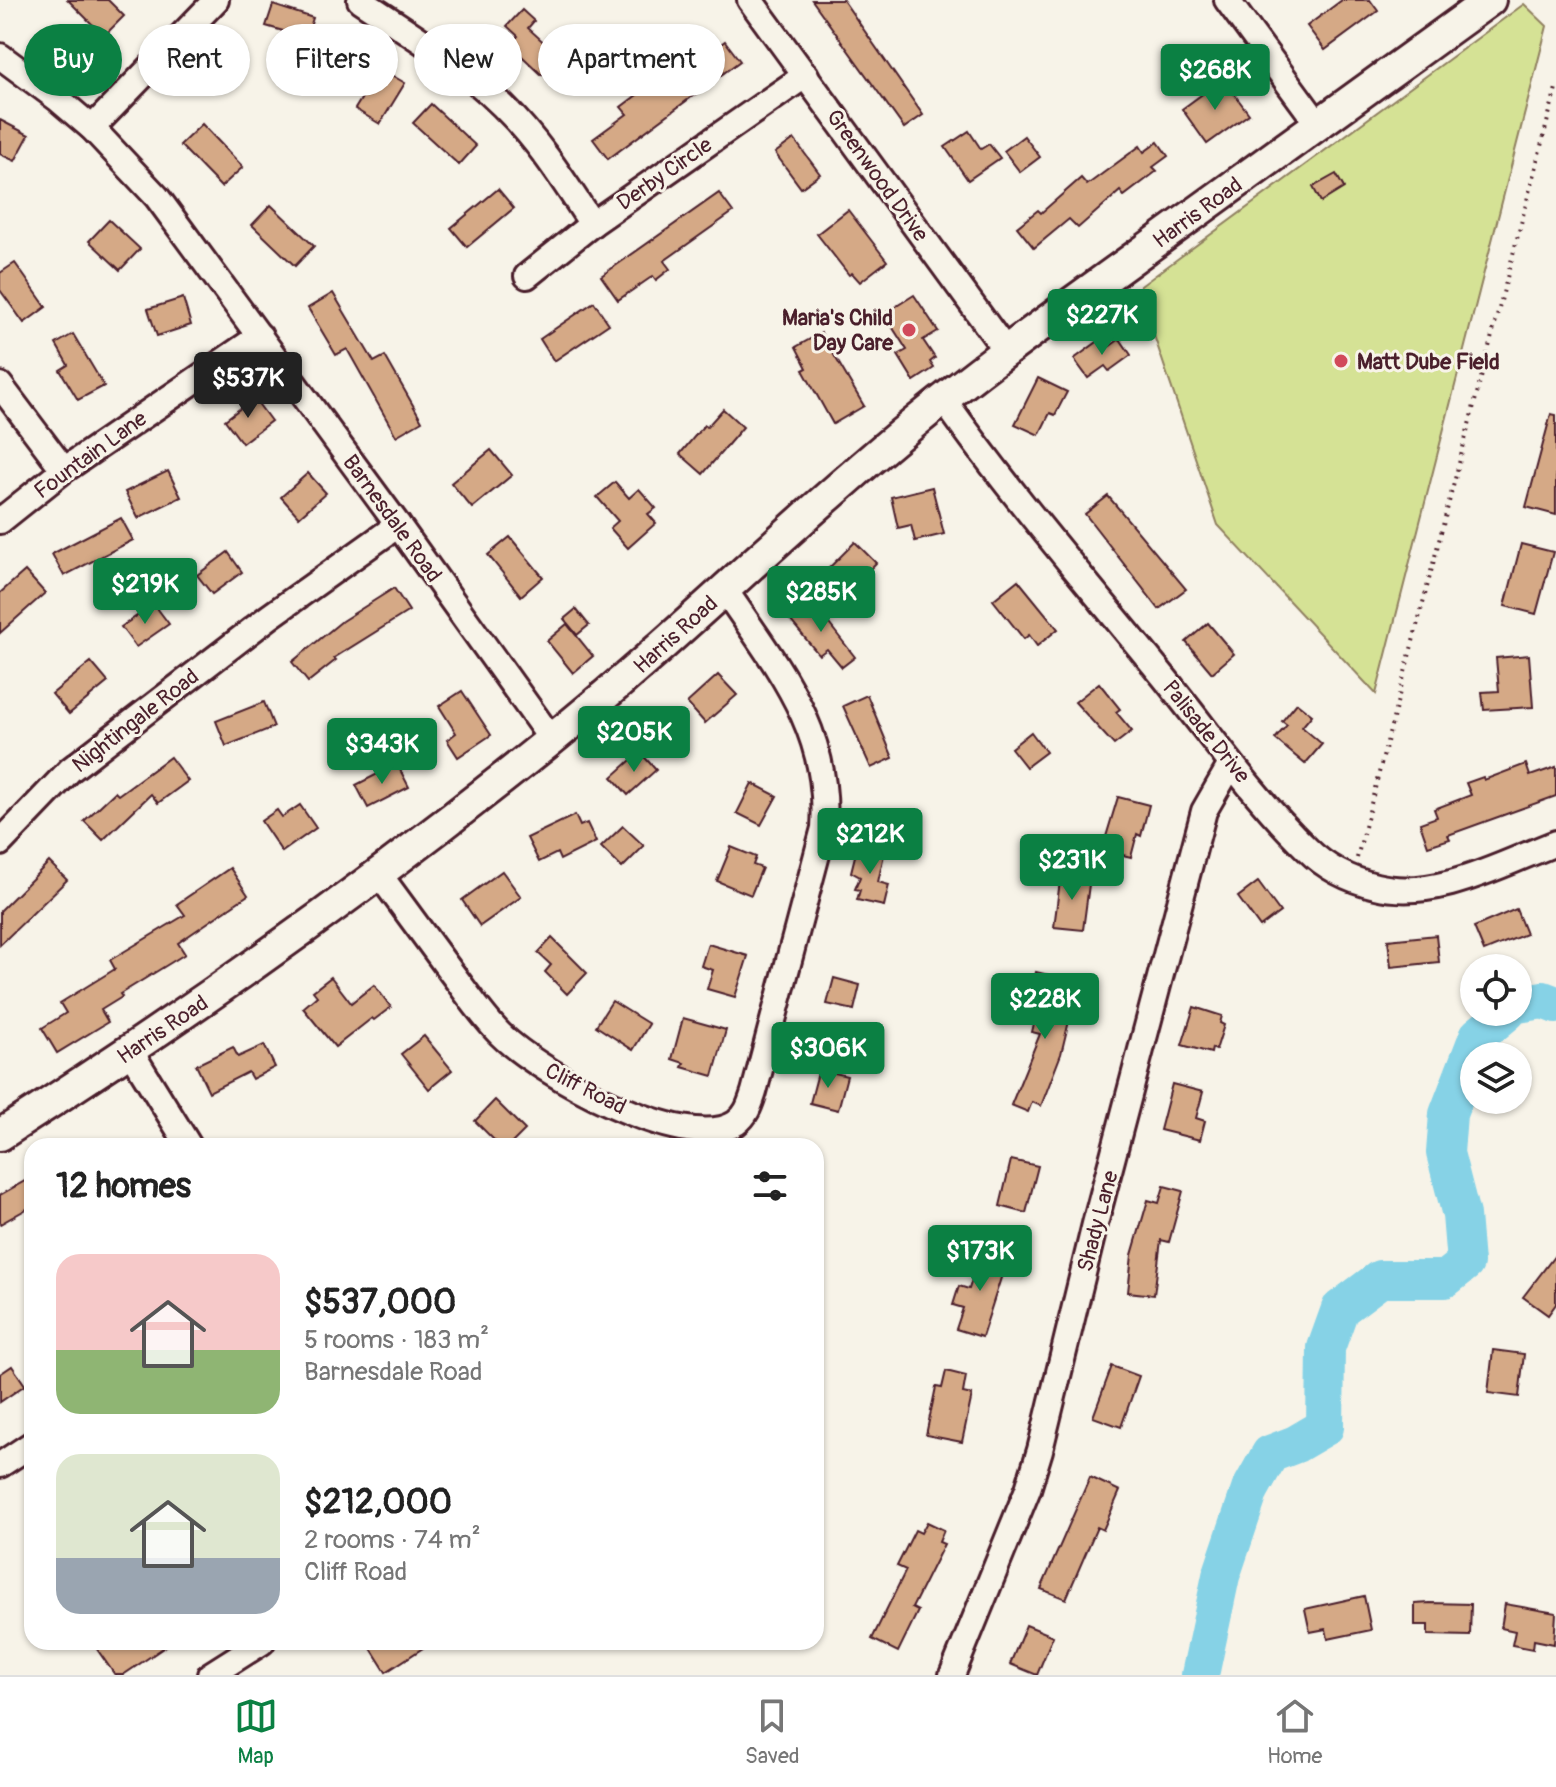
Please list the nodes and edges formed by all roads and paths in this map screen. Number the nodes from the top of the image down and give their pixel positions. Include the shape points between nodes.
1 (216, 0) edge
2 (360, 0) edge
3 (750, 0) edge
4 (1227, 0) edge
5 (1490, 0) edge
6 (0, 56) edge
7 (806, 75) junction
8 (1556, 88) edge
9 (1318, 124) junction
10 (92, 128) junction
11 (592, 224) junction
12 (527, 276) dead end
13 (260, 336) junction
14 (1006, 351) junction
15 (0, 385) edge
16 (944, 400) junction
17 (64, 470) junction
18 (0, 521) edge
19 (398, 525) junction
20 (725, 590) junction
21 (552, 740) junction
22 (1231, 764) junction
23 (0, 843) edge
24 (1556, 843) edge
25 (1357, 861) dead end
26 (379, 874) junction
27 (131, 1052) junction
28 (0, 1135) edge
29 (184, 1138) edge
30 (24, 1449) edge
31 (0, 1465) edge
32 (249, 1650) edge
33 (210, 1675) edge
34 (952, 1675) edge

1 - 10 street
2 - 11 street via 444,56 503,105 542,150
3 - 7 street, Greenwood Drive
4 - 9 street
5 - 9 street, Harris Road
6 - 10 street, Barnesdale Road
7 - 11 street, Derby Circle
7 - 14 street, Greenwood Drive
8 - 25 path
9 - 14 street, Harris Road
10 - 13 street, Barnesdale Road via 157,197
11 - 12 street, Derby Circle
13 - 17 street, Fountain Lane
13 - 19 street, Barnesdale Road
14 - 16 street, Harris Road
15 - 17 street
16 - 20 street, Harris Road via 841,483
16 - 22 street, Palisade Drive
17 - 18 street, Fountain Lane
19 - 21 street, Barnesdale Road
19 - 23 street, Nightingale Road via 70,770
20 - 21 street, Harris Road
20 - 26 street, Cliff Road via 801,710 819,756 825,804 824,828 754,1092 736,1123 702,1132 684,1130 571,1085 519,1052 479,1009
21 - 26 street, Harris Road
22 - 24 street, Palisade Drive via 1307,850 1349,878 1379,887 1422,889 1457,881
22 - 34 street, Shady Lane via 1204,811 1036,1463
26 - 27 street, Harris Road
27 - 28 street, Harris Road
27 - 29 street
30 - 31 street
32 - 33 street

